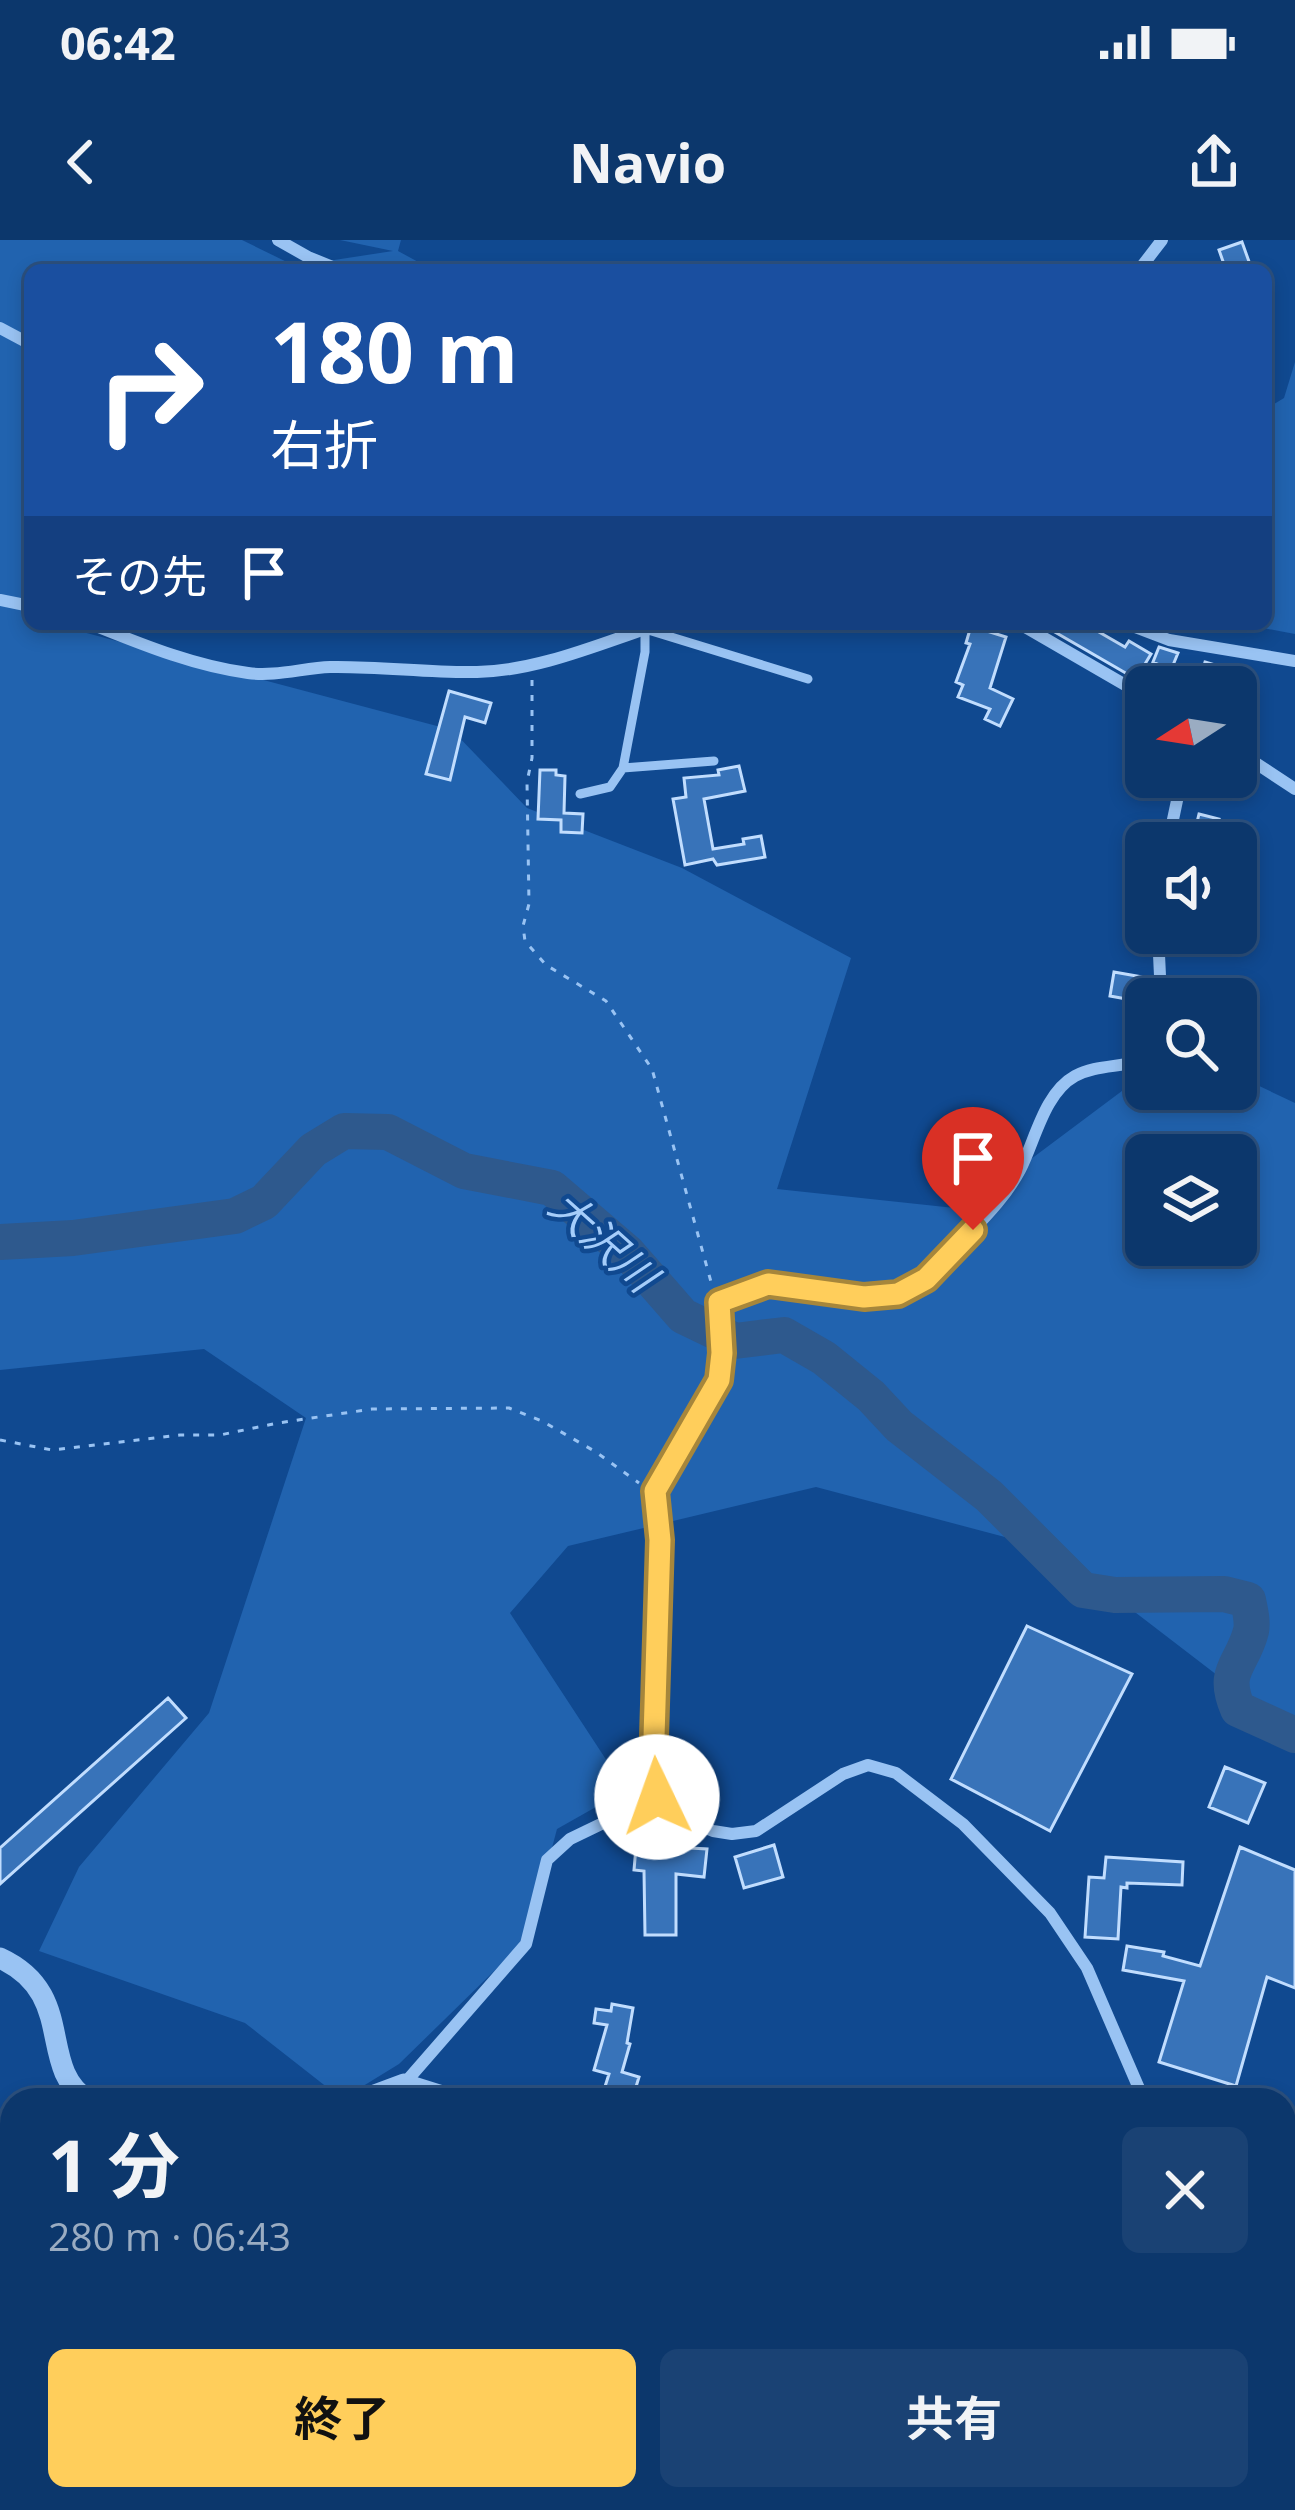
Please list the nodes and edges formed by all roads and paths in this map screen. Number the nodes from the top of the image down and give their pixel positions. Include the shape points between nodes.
1 (278, 240) edge
2 (1162, 240) edge
3 (325, 264) edge
4 (1144, 264) edge
5 (106, 630) edge
6 (638, 630) edge
7 (645, 630) edge
8 (654, 630) edge
9 (1030, 630) edge
10 (1143, 630) edge
11 (1295, 661) edge
12 (532, 663) junction
13 (808, 679) dead end
14 (1125, 685) edge
15 (715, 760) dead end
16 (1257, 764) edge
17 (623, 768) junction
18 (1295, 789) edge
19 (580, 794) dead end
20 (1125, 1065) edge
21 (719, 1302) junction
22 (0, 1440) edge
23 (655, 1491) junction
24 (657, 1797) junction
25 (0, 1958) edge
26 (404, 2084) junction
27 (72, 2088) edge
28 (393, 2088) edge
29 (416, 2088) edge
30 (1139, 2088) edge

1 - 3 street
2 - 4 street
5 - 12 street via 251,674 326,667 479,672
6 - 12 street
7 - 17 lane
8 - 13 lane
9 - 14 street
10 - 11 street
12 - 21 path via 525,941 605,1001 652,1069
15 - 17 lane
16 - 18 street
17 - 19 lane via 610,787
20 - 21 street via 1061,1087 998,1205 926,1279 898,1294 864,1297 768,1284
21 - 23 street via 719,1380
22 - 23 path via 52,1450 220,1435 372,1408 509,1408
23 - 24 street
24 - 26 street via 570,1839 547,1859 526,1944
24 - 30 street via 698,1825 732,1834 756,1831 843,1774 868,1765 896,1773 963,1824 1050,1913 1087,1968
25 - 27 street via 43,1992
26 - 28 street
26 - 29 street

